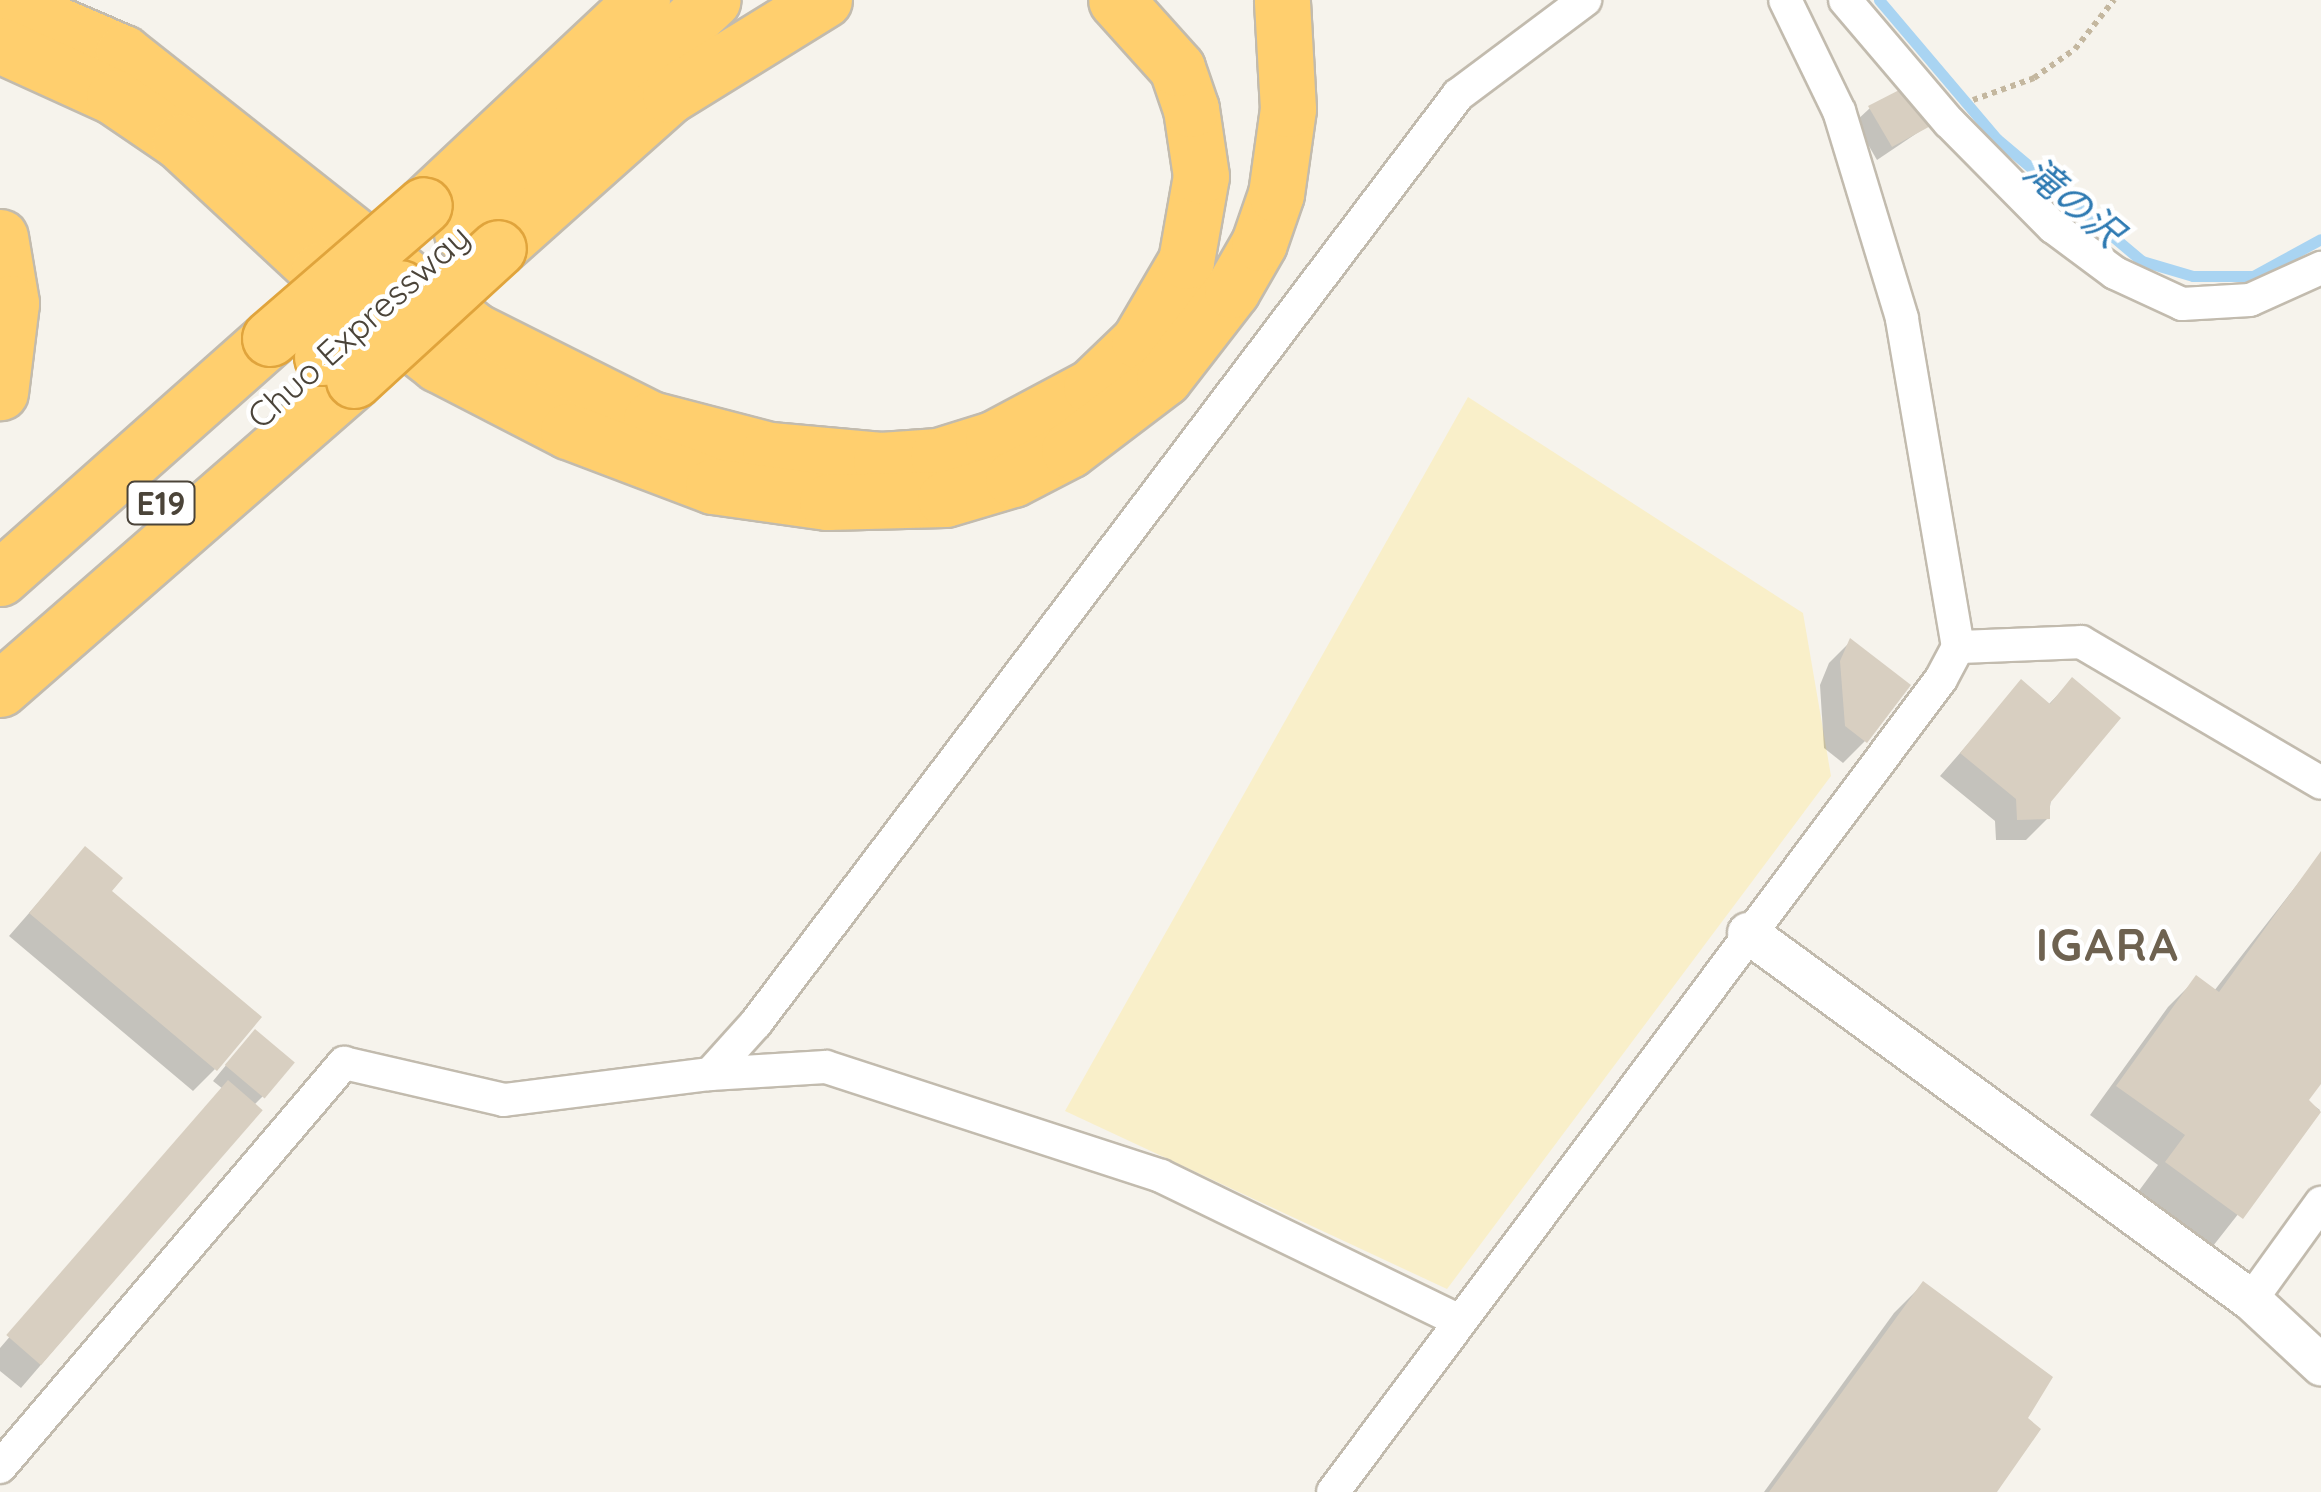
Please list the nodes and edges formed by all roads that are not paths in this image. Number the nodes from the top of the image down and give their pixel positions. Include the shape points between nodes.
1 (0, 0) edge
2 (642, 0) edge
3 (713, 0) edge
4 (824, 0) edge
5 (1116, 0) edge
6 (1282, 0) edge
7 (1585, 0) edge
8 (1785, 0) edge
9 (1845, 0) edge
10 (0, 45) edge
11 (462, 229) junction
12 (0, 237) edge
13 (2321, 268) edge
14 (338, 368) junction
15 (0, 392) edge
16 (0, 578) edge
17 (1958, 647) junction
18 (0, 650) edge
19 (0, 689) edge
20 (2321, 783) edge
21 (1748, 933) junction
22 (710, 1074) junction
23 (2321, 1203) edge
24 (2251, 1300) junction
25 (1458, 1320) junction
26 (2321, 1365) edge
27 (0, 1467) edge
28 (1333, 1492) edge

1 - 5 highway via 123,52 474,332 650,418 770,450 881,460 938,456 993,440 1091,386 1139,340 1186,261 1201,176 1191,109 1177,68
2 - 11 highway, Chuo Expressway / E19
3 - 11 highway, Chuo Expressway / E19
4 - 11 highway
6 - 10 highway via 1288,109 1276,194 1232,290 1164,378 1069,450 1013,479 945,499 828,502 713,486 568,431 438,364 320,271 180,142 114,97
7 - 22 street via 1458,95
8 - 17 street via 1839,111 1902,318
9 - 13 street via 1949,122 2052,227 2115,273 2182,304 2250,300
11 - 14 highway, bridge
11 - 16 highway, Chuo Expressway / E19, bridge via 270,338
12 - 15 highway via 12,303
14 - 18 highway, Chuo Expressway / E19
14 - 19 highway
17 - 20 street via 2081,642
17 - 21 street via 1941,679
21 - 24 street
21 - 25 street
22 - 25 street via 826,1068 1161,1176
22 - 27 street via 504,1100 344,1063
23 - 24 street
24 - 26 street
25 - 28 street

